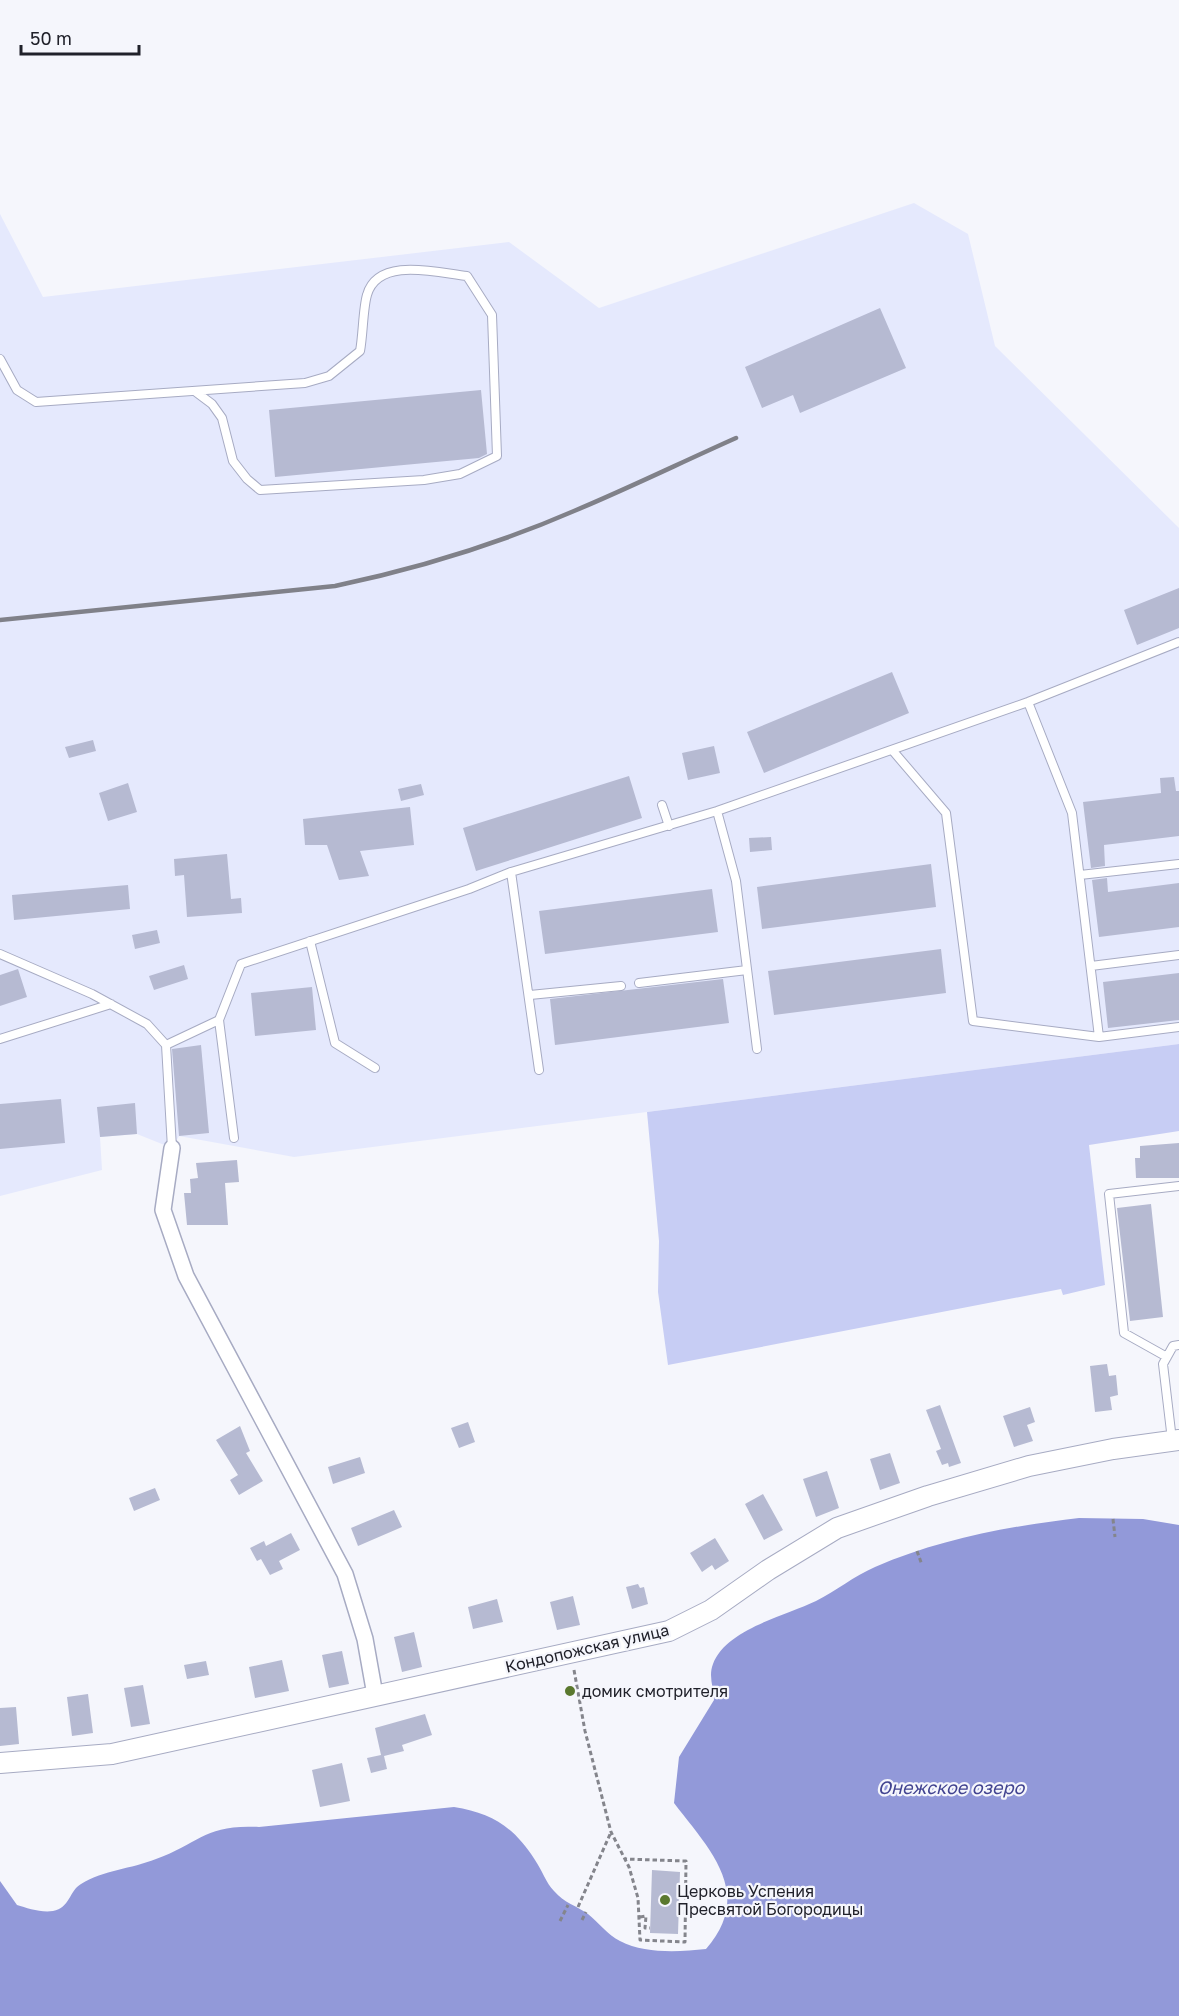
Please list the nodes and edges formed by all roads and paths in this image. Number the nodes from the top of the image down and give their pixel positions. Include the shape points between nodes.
1 (0, 359) edge
2 (196, 392) junction
3 (1179, 642) edge
4 (1028, 702) junction
5 (893, 750) junction
6 (662, 805) dead end
7 (717, 811) junction
8 (669, 826) junction
9 (1179, 864) edge
10 (511, 872) junction
11 (1080, 875) junction
12 (310, 941) junction
13 (0, 954) edge
14 (1179, 956) edge
15 (1091, 966) junction
16 (747, 970) junction
17 (639, 983) dead end
18 (621, 986) dead end
19 (530, 995) junction
20 (111, 1004) junction
21 (219, 1020) junction
22 (1179, 1027) edge
23 (1099, 1037) junction
24 (0, 1039) edge
25 (166, 1045) junction
26 (758, 1050) dead end
27 (375, 1068) dead end
28 (539, 1070) dead end
29 (234, 1138) dead end
30 (172, 1148) joint
31 (1179, 1186) edge
32 (1179, 1345) edge
33 (1167, 1357) junction
34 (1176, 1441) edge
35 (1113, 1519) dead end
36 (1115, 1537) dead end
37 (917, 1551) dead end
38 (922, 1565) dead end
39 (571, 1652) junction
40 (375, 1695) junction
41 (0, 1763) edge
42 (611, 1832) junction
43 (625, 1859) junction
44 (568, 1905) dead end
45 (578, 1907) dead end
46 (586, 1912) dead end
47 (639, 1917) junction
48 (582, 1920) dead end
49 (560, 1921) dead end
50 (650, 1928) dead end

1 - 2 lane via 17,390 36,402
2 - 2 lane via 222,418 233,461 260,490 424,480 460,474 497,456 492,315 467,276 397,270 379,277 366,297 360,351 329,376 306,383
3 - 4 lane
4 - 5 lane
4 - 11 lane via 1072,813
5 - 7 lane
5 - 23 lane via 946,813 973,1021
6 - 8 lane
7 - 8 lane
7 - 16 lane via 736,881
8 - 10 lane
9 - 11 lane
10 - 12 lane
10 - 19 lane
11 - 15 lane
12 - 21 lane via 241,964
12 - 27 lane via 335,1043
13 - 20 lane
14 - 15 lane
15 - 23 lane
16 - 17 lane
16 - 26 lane
18 - 19 lane
19 - 28 lane
20 - 24 lane
20 - 25 lane via 147,1024
21 - 25 lane
21 - 29 lane
22 - 23 lane
25 - 30 lane
30 - 40 street via 163,1210 186,1276 345,1574 365,1639
31 - 33 lane via 1109,1194 1124,1333
32 - 33 lane via 1173,1346
33 - 34 lane via 1163,1364
34 - 39 street, Кондопожская улица via 1029,1466 928,1496 837,1528 711,1610 669,1631
35 - 36 path
37 - 38 path
39 - 40 street, Кондопожская улица
39 - 42 path via 585,1731
40 - 41 street, Кондопожская улица via 112,1754
42 - 43 path
42 - 45 path
43 - 47 path via 638,1898
43 - 47 path via 686,1861 685,1942 640,1940
44 - 49 path
46 - 48 path
47 - 50 path via 646,1916 645,1928

